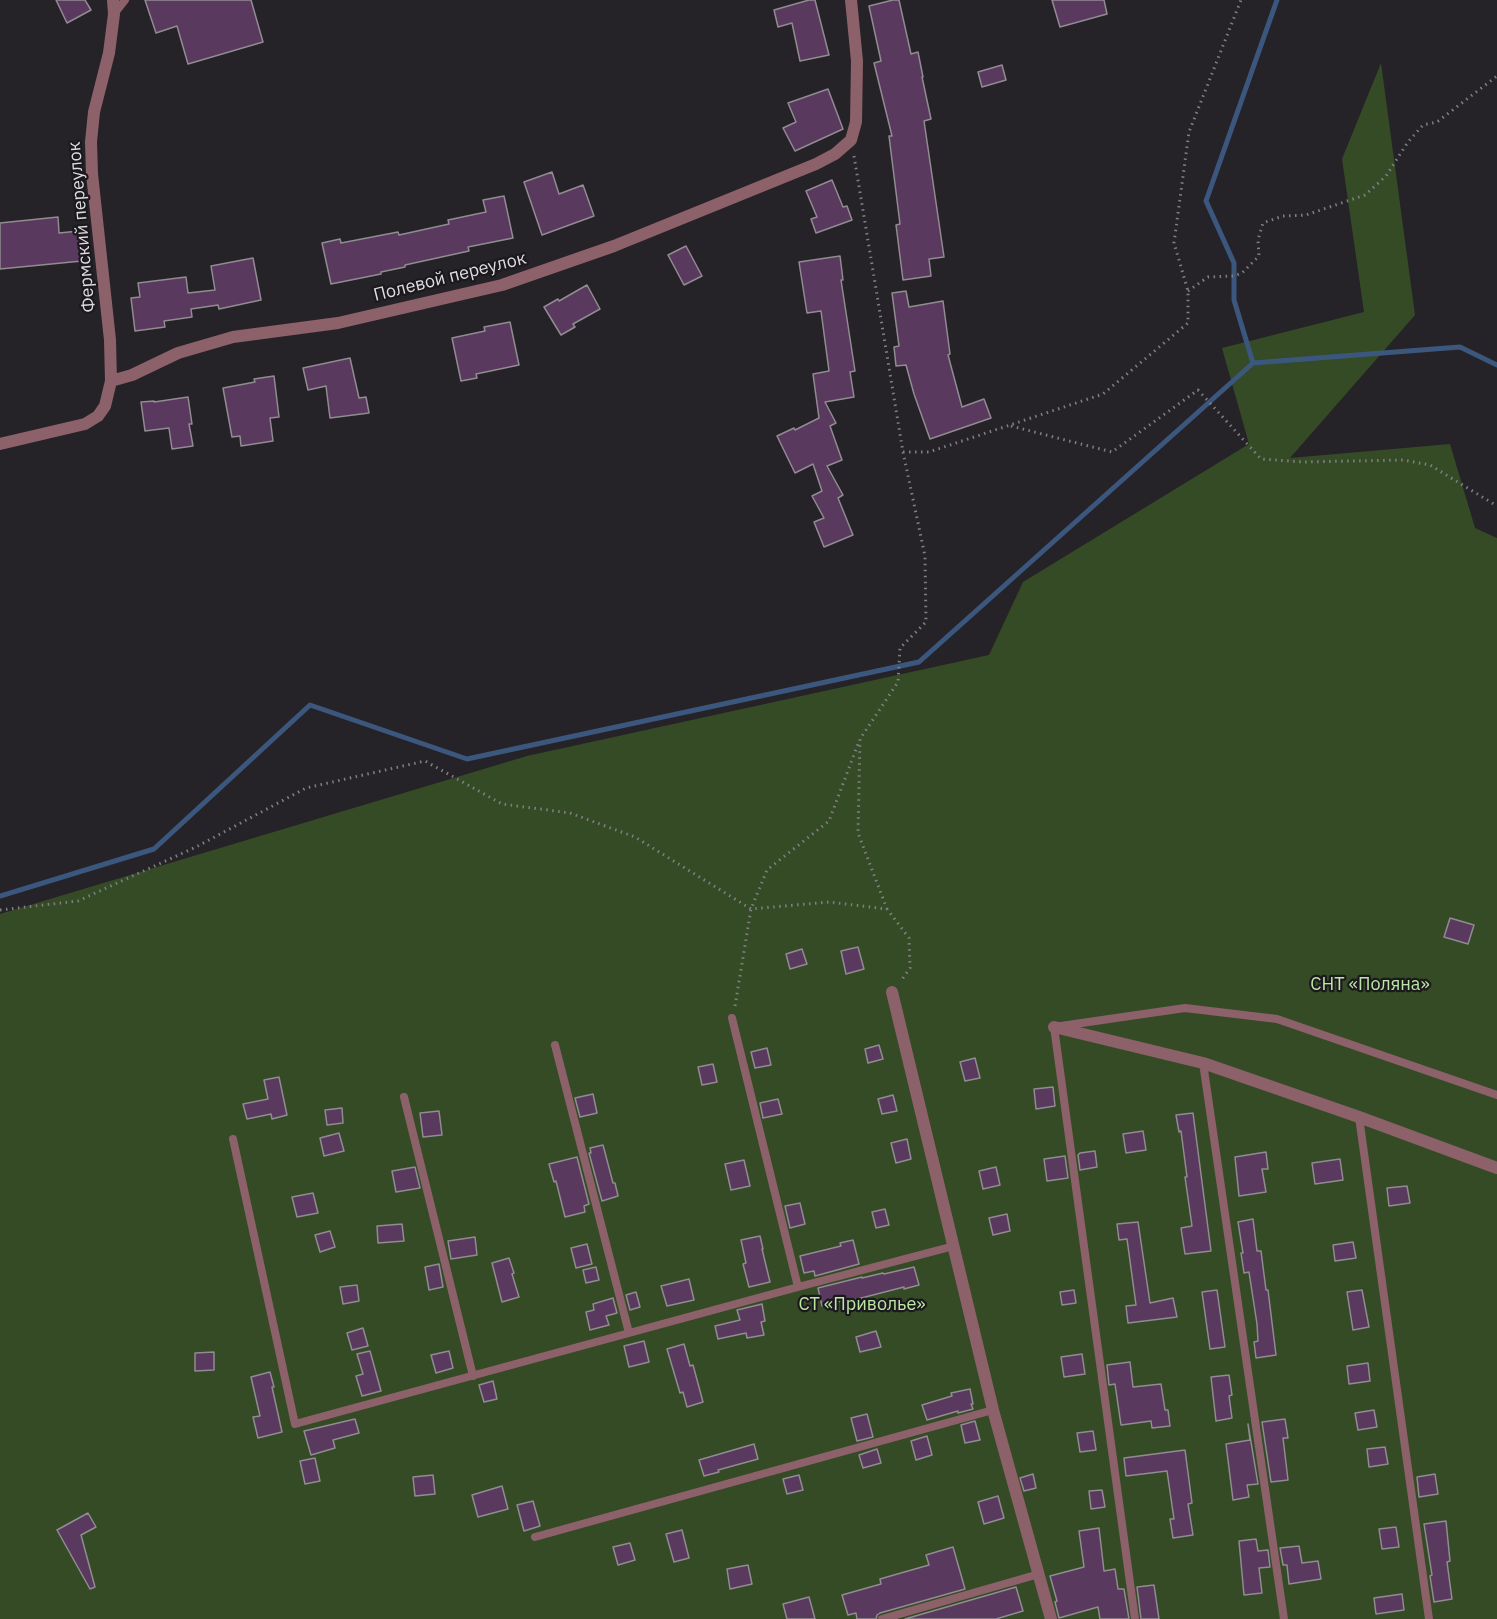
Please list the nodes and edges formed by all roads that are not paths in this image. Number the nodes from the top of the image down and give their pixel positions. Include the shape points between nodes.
1 (113, 0) edge
2 (125, 0) edge
3 (851, 0) edge
4 (114, 14) junction
5 (111, 381) junction
6 (0, 444) edge
7 (892, 992) road end
8 (732, 1018) road end
9 (1054, 1027) junction
10 (555, 1045) dead end
11 (1203, 1063) junction
12 (1497, 1095) edge
13 (404, 1097) dead end
14 (1359, 1117) junction
15 (233, 1138) dead end
16 (1497, 1168) edge
17 (954, 1246) junction
18 (798, 1287) junction
19 (629, 1333) junction
20 (473, 1376) junction
21 (993, 1410) junction
22 (535, 1537) dead end
23 (1039, 1574) junction
24 (882, 1619) edge
25 (1051, 1619) edge
26 (1135, 1619) edge
27 (1284, 1619) edge
28 (1429, 1619) edge

1 - 4 street, Фермский переулок
2 - 4 lane
3 - 5 street, Полевой переулок via 857,62 856,122 851,140 816,164 614,246 502,285 338,323 233,337 178,353
4 - 5 street, Фермский переулок via 91,142
5 - 6 street, Фермский переулок via 98,417 85,424
7 - 17 street
8 - 18 lane
9 - 11 street
9 - 12 lane via 1185,1008 1277,1019
9 - 26 lane
10 - 19 lane
11 - 14 street
11 - 27 lane
13 - 20 lane
14 - 16 street
14 - 28 lane
15 - 20 lane via 295,1424
17 - 18 lane
17 - 21 street
18 - 19 lane
19 - 20 lane
21 - 22 lane
21 - 23 street
23 - 24 lane
23 - 25 street

